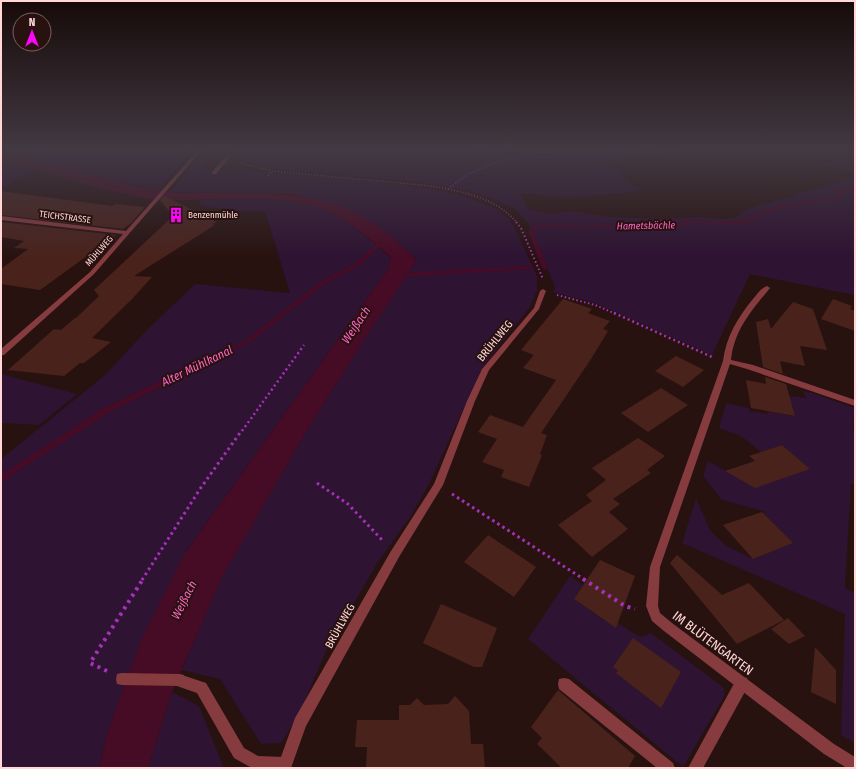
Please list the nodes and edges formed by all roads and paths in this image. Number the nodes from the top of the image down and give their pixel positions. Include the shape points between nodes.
1 (168, 186) edge
2 (418, 186) edge
3 (452, 186) edge
4 (448, 189) junction
5 (1, 218) edge
6 (126, 233) junction
7 (767, 288) dead end
8 (543, 291) junction
9 (304, 345) dead end
10 (1, 353) edge
11 (727, 361) junction
12 (855, 403) edge
13 (317, 483) dead end
14 (438, 485) junction
15 (395, 554) junction
16 (656, 617) junction
17 (122, 679) joint
18 (742, 683) junction
19 (564, 684) dead end
20 (855, 765) edge
21 (284, 766) edge
22 (668, 768) edge
23 (695, 768) edge

1 - 6 street, MÜHLWEG
2 - 4 path
3 - 4 path
4 - 8 path via 501,208 516,221 544,280
5 - 6 street, TEICHSTRASSE
6 - 10 street, MÜHLWEG via 92,273
7 - 11 street, IM BLÜTENGARTEN via 740,322 727,352
8 - 11 path via 595,305 712,357
8 - 14 street, BRÜHLWEG via 537,308 486,369
9 - 17 path via 200,489 90,663
11 - 12 street
11 - 16 street, IM BLÜTENGARTEN via 655,567 652,606
13 - 15 path via 348,504
14 - 15 street, BRÜHLWEG
14 - 16 path via 625,606
15 - 21 street, BRÜHLWEG via 300,723
16 - 18 street, IM BLÜTENGARTEN
17 - 21 street via 179,680 201,688 239,753 257,763
18 - 20 street, IM BLÜTENGARTEN via 829,749
18 - 23 street
19 - 22 street

